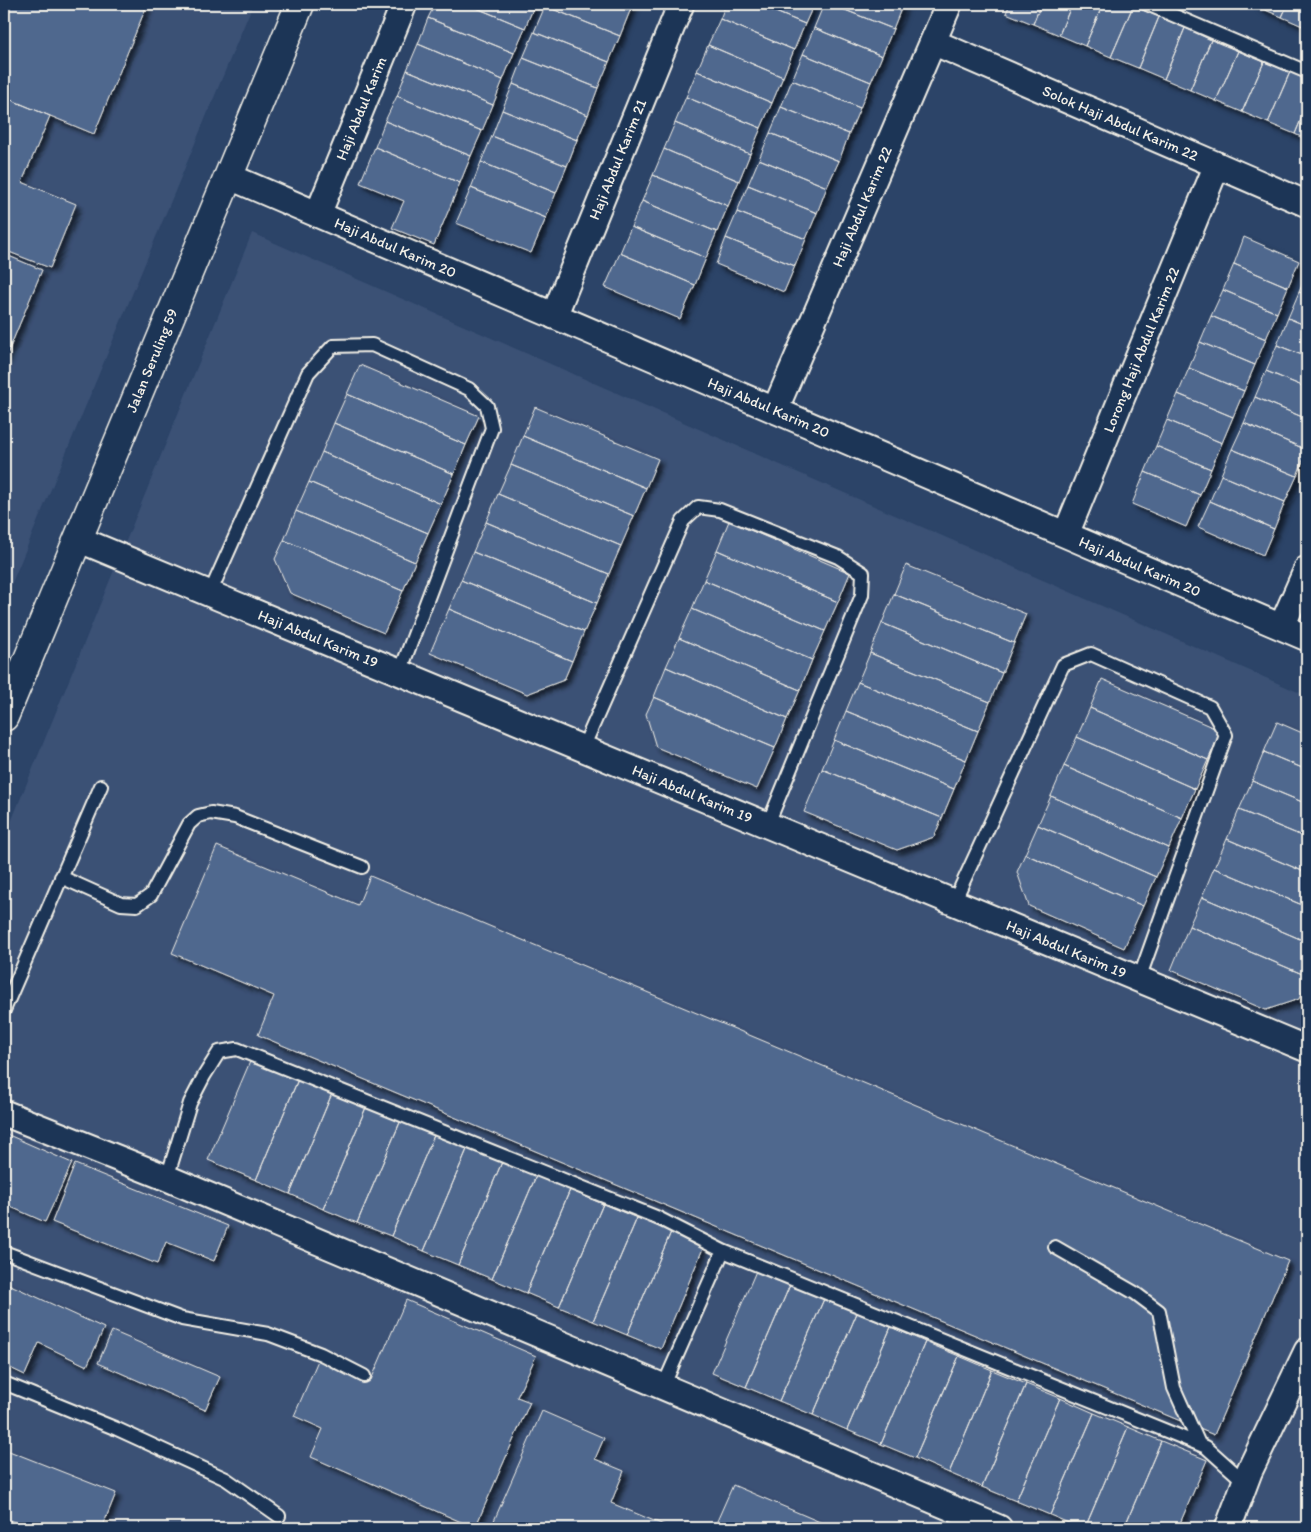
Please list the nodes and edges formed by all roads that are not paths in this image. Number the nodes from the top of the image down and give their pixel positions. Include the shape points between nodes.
1 (300, 4) edge
2 (404, 4) edge
3 (681, 4) edge
4 (949, 4) edge
5 (1147, 4) edge
6 (933, 42) junction
7 (1307, 72) edge
8 (1217, 165) junction
9 (228, 176) junction
10 (1307, 204) edge
11 (318, 214) junction
12 (554, 316) junction
13 (775, 410) junction
14 (1066, 534) junction
15 (78, 539) junction
16 (1307, 569) edge
17 (210, 593) junction
18 (1282, 626) junction
19 (1307, 638) edge
20 (400, 672) junction
21 (4, 717) edge
22 (583, 748) junction
23 (101, 786) dead end
24 (768, 824) junction
25 (362, 867) dead end
26 (61, 877) junction
27 (954, 902) junction
28 (1139, 979) junction
29 (4, 1010) edge
30 (1307, 1049) edge
31 (4, 1113) edge
32 (167, 1178) junction
33 (1055, 1247) dead end
34 (723, 1250) junction
35 (4, 1252) edge
36 (1307, 1351) edge
37 (364, 1376) dead end
38 (4, 1383) edge
39 (663, 1387) junction
40 (1199, 1444) junction
41 (1246, 1483) junction
42 (279, 1516) dead end
43 (999, 1528) edge
44 (1228, 1528) edge

1 - 9 main road, Jalan Seruling 59
2 - 11 street, Haji Abdul Karim
3 - 12 street, Haji Abdul Karim 21
4 - 6 street, Haji Abdul Karim 22
5 - 7 lane
6 - 8 street, Solok Haji Abdul Karim 22
6 - 13 street, Haji Abdul Karim 22
8 - 10 street, Solok Haji Abdul Karim 22
8 - 14 street, Lorong Haji Abdul Karim 22
9 - 11 street, Haji Abdul Karim 20
9 - 15 main road, Jalan Seruling 59
11 - 12 street, Haji Abdul Karim 20
12 - 13 street, Haji Abdul Karim 20
13 - 14 street, Haji Abdul Karim 20
14 - 18 street, Haji Abdul Karim 20
15 - 17 street, Haji Abdul Karim 19
15 - 21 main road, Jalan Seruling 59
16 - 18 street
17 - 20 street, Haji Abdul Karim 19
17 - 20 lane via 308,373 333,346 372,345 469,389 487,406 492,428
18 - 19 street, Haji Abdul Karim 20
20 - 22 street, Haji Abdul Karim 19
22 - 24 street, Haji Abdul Karim 19
22 - 24 lane via 683,521 698,508 720,510 838,557 863,573 862,595
23 - 26 lane
24 - 27 street, Haji Abdul Karim 19
25 - 26 lane via 235,817 211,813 198,816 189,824 151,895 137,905 121,904
26 - 29 lane
27 - 28 street, Haji Abdul Karim 19
27 - 28 lane via 1063,666 1090,654 1210,707 1226,735
28 - 30 street, Haji Abdul Karim 19
31 - 32 street
32 - 34 lane via 190,1103 204,1076 219,1052 237,1049 656,1217
32 - 39 street
33 - 40 lane via 1135,1293 1159,1311 1174,1388
34 - 39 lane
34 - 40 lane
35 - 37 lane via 182,1319 268,1334 321,1354
36 - 41 street
38 - 42 lane via 117,1429 226,1479
39 - 43 street
40 - 41 lane
41 - 44 street

